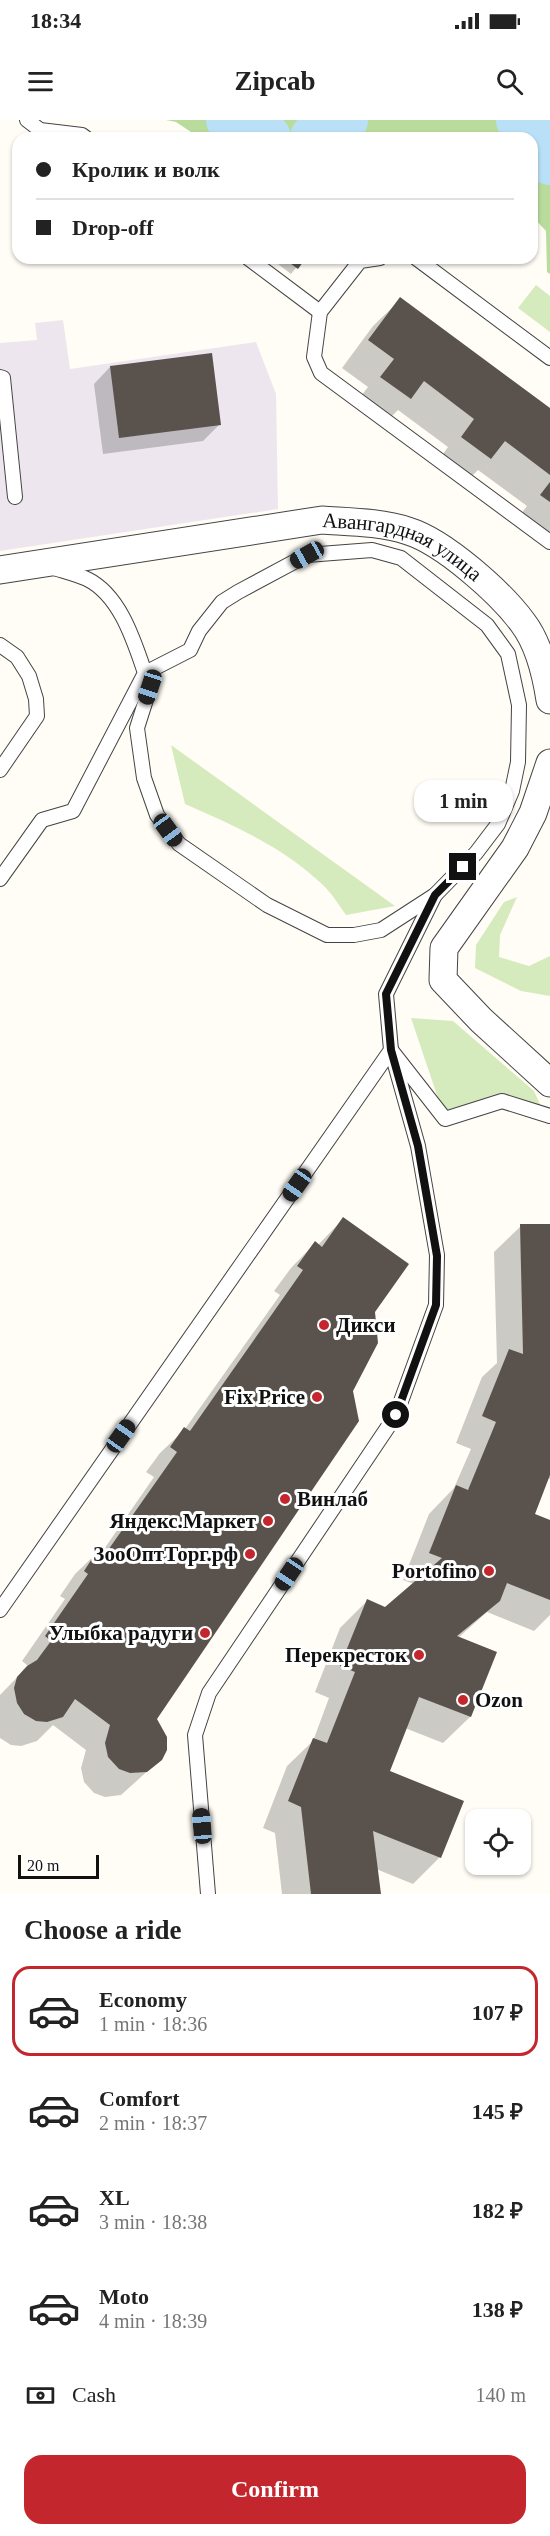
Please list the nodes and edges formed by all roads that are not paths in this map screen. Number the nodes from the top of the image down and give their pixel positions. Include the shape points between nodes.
1 (27, 120) edge
2 (56, 132) edge
3 (256, 264) edge
4 (358, 264) edge
5 (424, 264) edge
6 (320, 312) junction
7 (550, 358) edge
8 (0, 377) edge
9 (15, 497) dead end
10 (550, 542) edge
11 (41, 563) junction
12 (0, 570) edge
13 (0, 645) edge
14 (145, 673) junction
15 (550, 700) edge
16 (550, 763) edge
17 (0, 770) edge
18 (0, 879) edge
19 (435, 895) junction
20 (391, 1050) junction
21 (550, 1083) edge
22 (550, 1116) edge
23 (0, 1610) edge
24 (208, 1894) edge

1 - 2 lane via 40,130
3 - 6 lane
4 - 6 lane
5 - 7 lane
6 - 10 lane via 314,357 321,373
8 - 9 lane
11 - 12 street, Авангардная улица
11 - 14 lane via 88,579 107,595 134,640
11 - 15 street, Авангардная улица via 322,520 371,523 410,532 440,548 488,585 524,624 545,671
13 - 17 lane via 17,657 29,676 37,716
14 - 18 lane via 73,811 42,820
14 - 19 lane via 150,687 137,728 144,778 158,814 179,844 267,905 327,935 381,930
14 - 19 lane via 190,650 199,631 222,602 307,555 372,550 401,558 487,625 508,654 519,705 518,762 512,791 498,824
16 - 21 street via 533,813 514,848 444,948 443,980
19 - 20 lane via 386,994
20 - 22 lane via 446,1119 502,1101
20 - 23 lane
20 - 24 lane via 418,1146 437,1256 436,1305 396,1415 209,1693 195,1735

